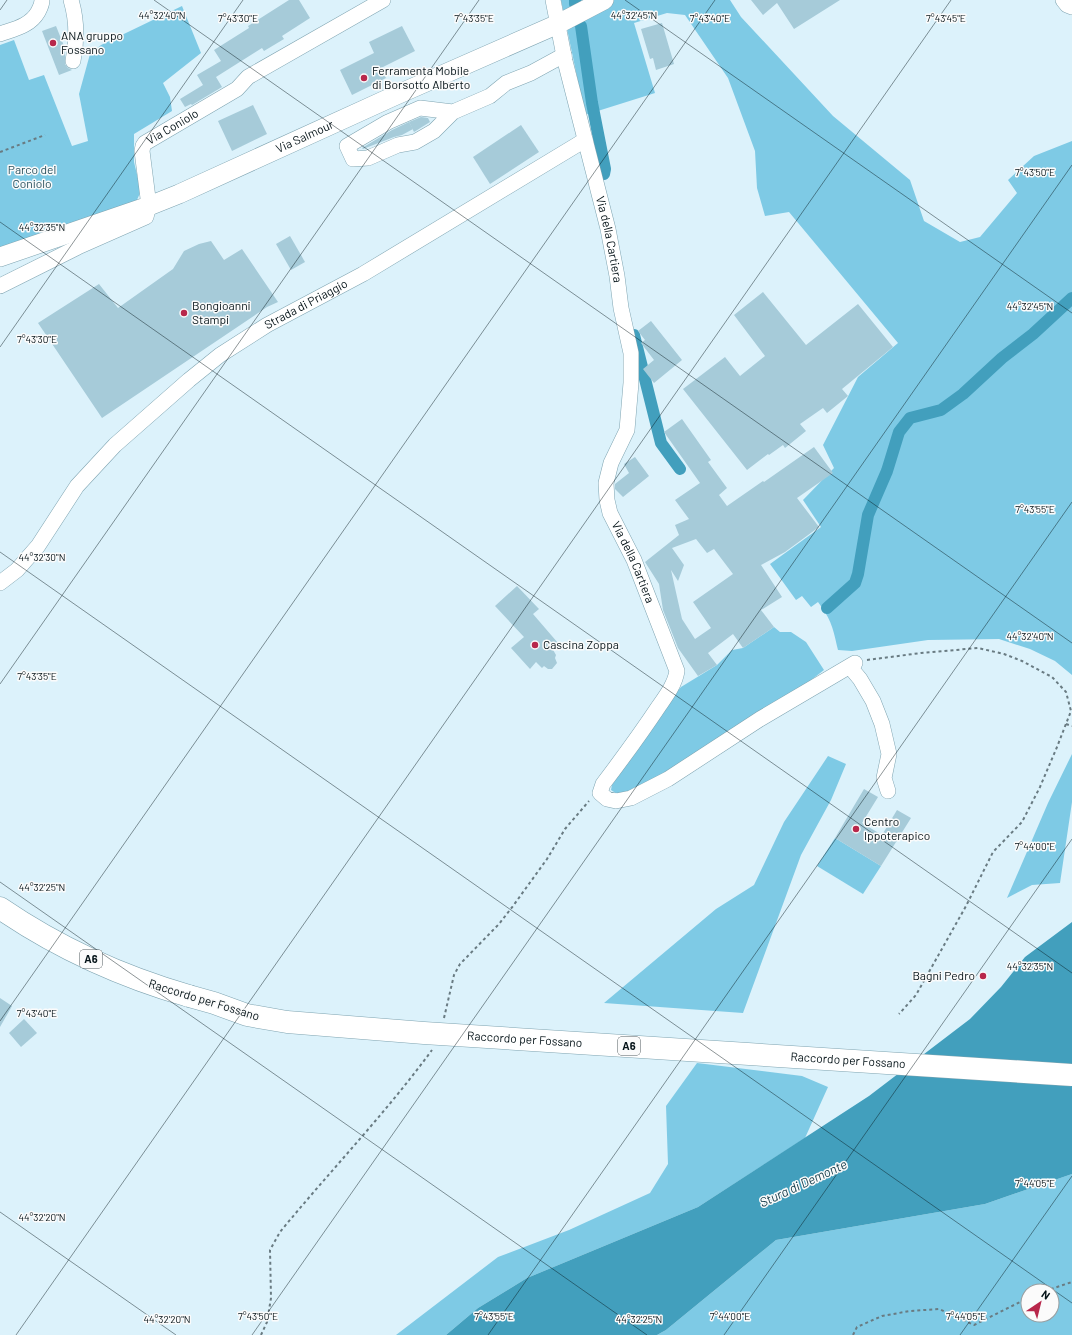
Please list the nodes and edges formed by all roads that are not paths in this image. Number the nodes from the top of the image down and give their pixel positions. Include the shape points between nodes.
1 (42, 0) edge
2 (71, 0) edge
3 (383, 0) edge
4 (553, 0) edge
5 (604, 0) edge
6 (1063, 0) edge
7 (1072, 7) edge
8 (558, 24) junction
9 (0, 34) edge
10 (564, 54) junction
11 (73, 61) dead end
12 (454, 112) junction
13 (585, 140) junction
14 (149, 206) junction
15 (0, 257) edge
16 (0, 286) edge
17 (0, 583) edge
18 (888, 791) dead end
19 (0, 908) edge
20 (1072, 1075) edge

1 - 9 street via 36,16 31,21
2 - 11 street via 76,25
3 - 14 street, Via Coniolo via 248,77 237,89 145,143 142,151
4 - 8 street, Via della Cartiera
5 - 8 main road, Via Salmour
6 - 7 street
8 - 10 street, Via della Cartiera
8 - 14 main road, Via Salmour
10 - 12 street via 531,73 506,83 490,96
10 - 13 street, Via della Cartiera
12 - 12 street via 434,131 415,142 368,158 353,159 347,146 388,122 420,108
13 - 17 street, Strada di Priaggio via 363,274 267,325 220,355 115,445 77,486 38,546 17,570
13 - 18 street, Via della Cartiera via 608,229 631,353 627,430 610,463 606,483 607,500 610,513 634,560 677,671 676,678 666,695 603,784 600,793 607,799 616,801 631,798 668,779 760,719 852,665 873,700 882,724 889,754 884,778
14 - 15 main road, Via Salmour
14 - 16 street via 146,217
19 - 20 highway, Raccordo per Fossano / A6, bridge via 88,958 131,976 248,1015 287,1022

